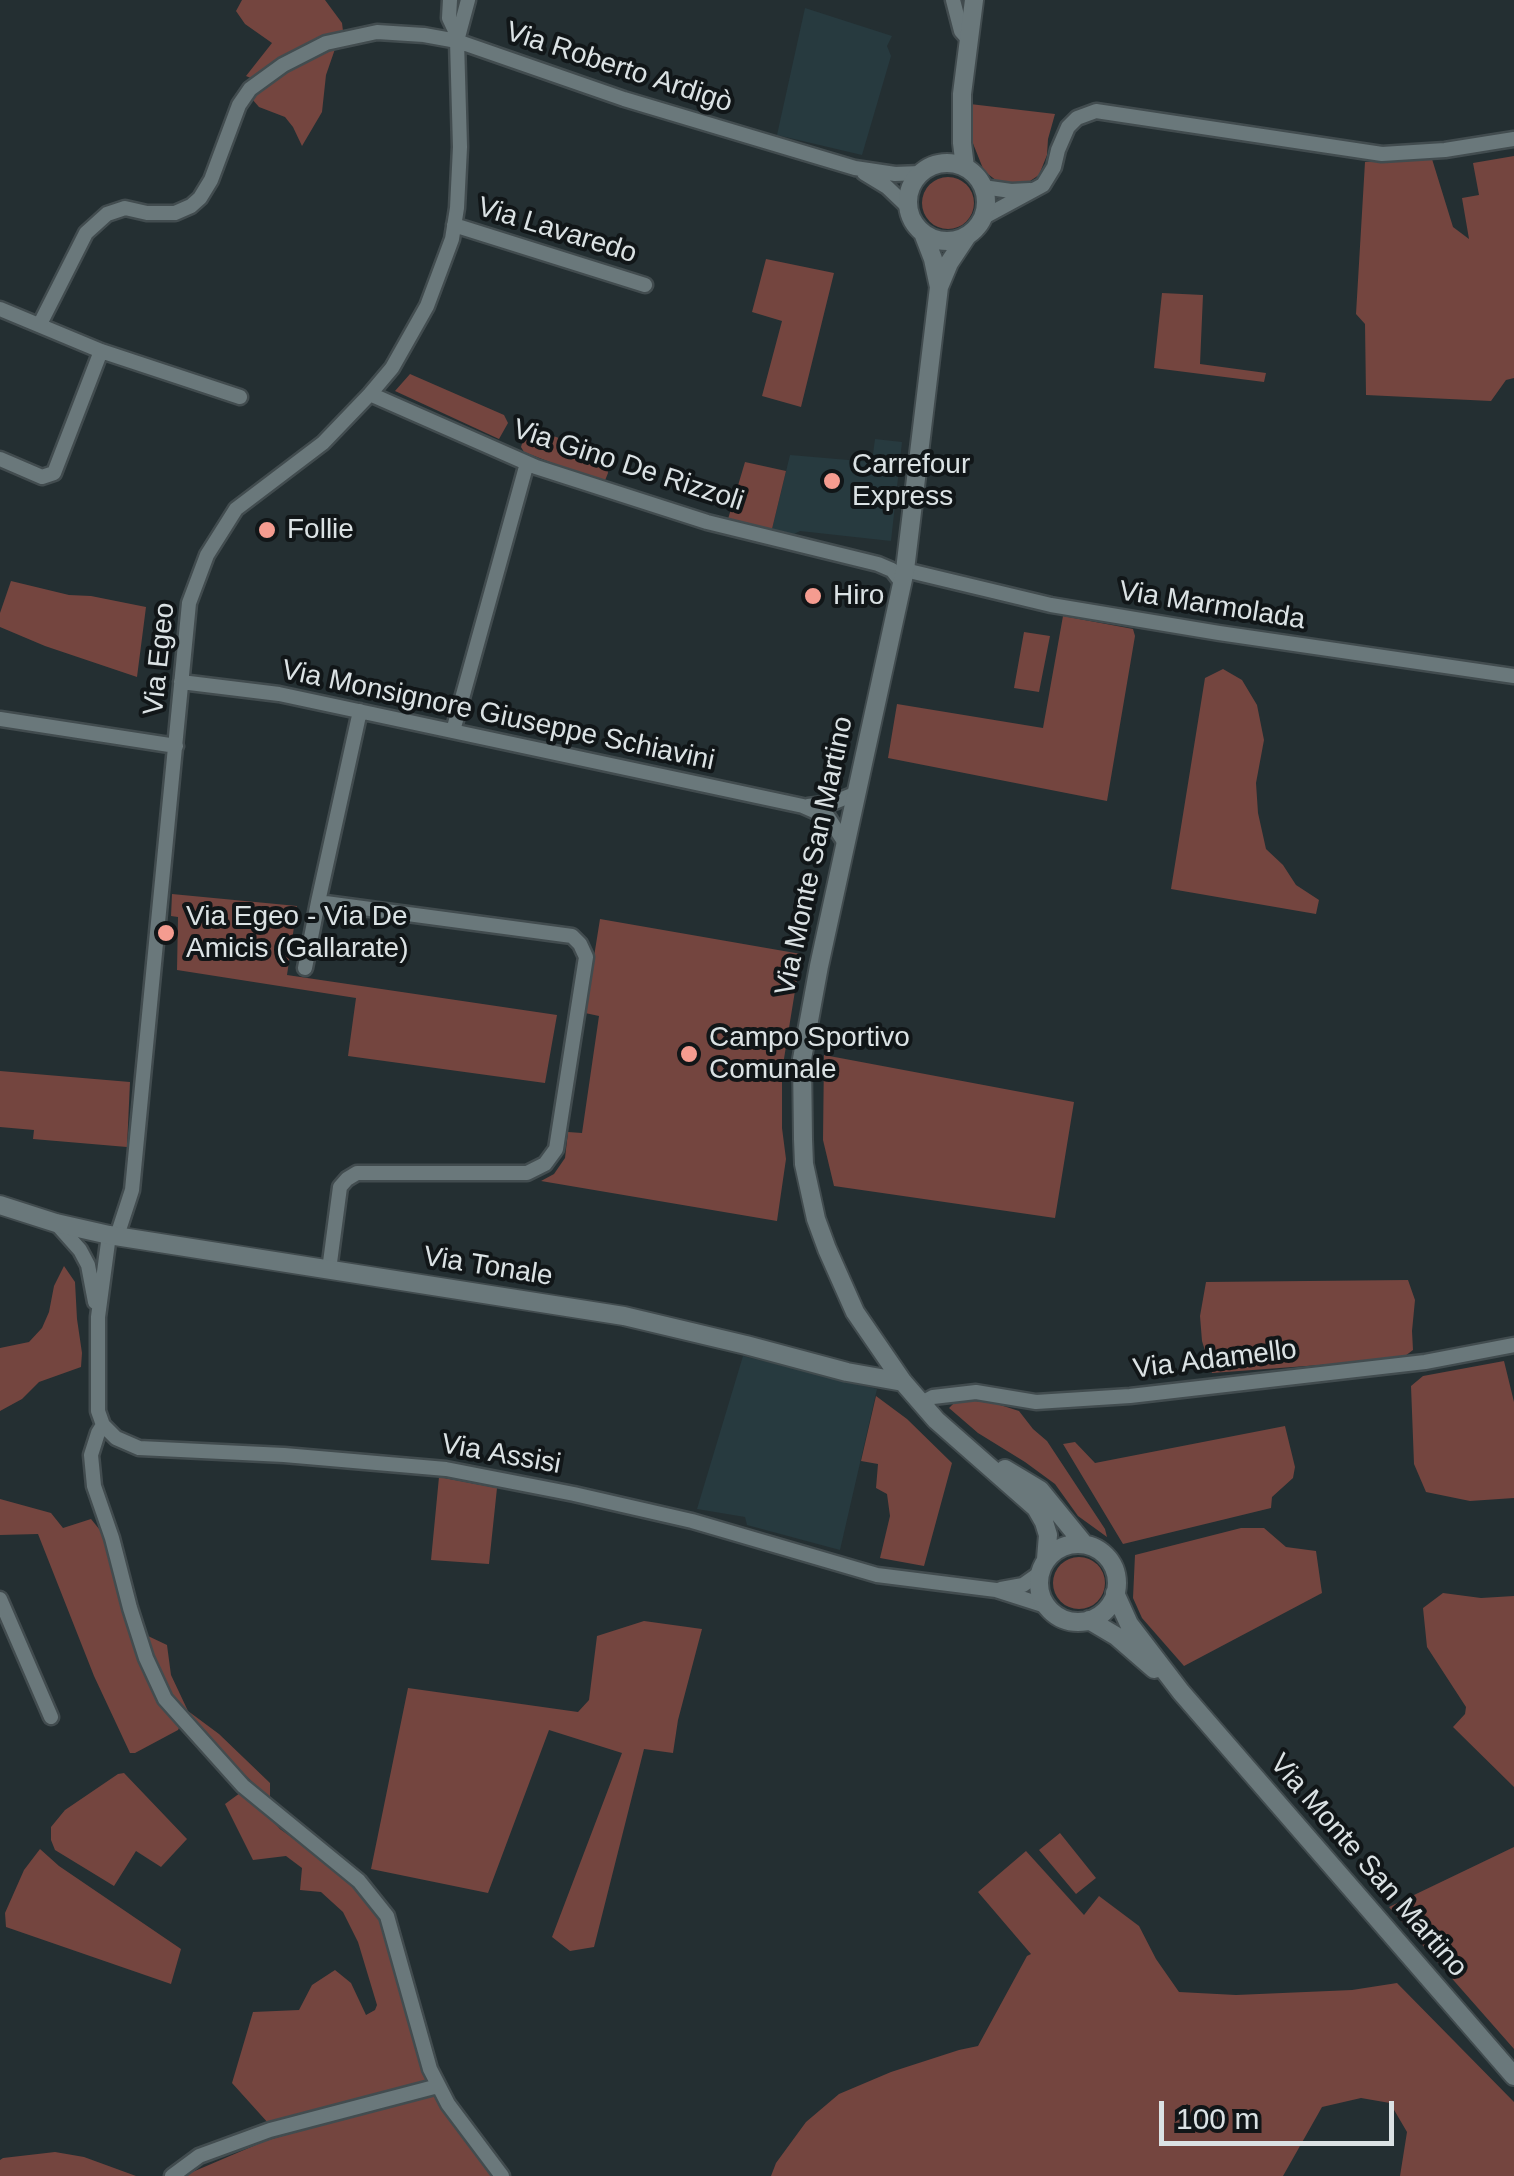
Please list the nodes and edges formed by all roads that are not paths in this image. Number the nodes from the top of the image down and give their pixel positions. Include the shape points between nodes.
1 (450, 0) edge
2 (468, 0) edge
3 (953, 0) edge
4 (974, 0) edge
5 (458, 40) junction
6 (968, 40) junction
7 (962, 94) junction
8 (1514, 139) edge
9 (854, 168) junction
10 (965, 168) junction
11 (929, 169) junction
12 (984, 187) junction
13 (1036, 190) junction
14 (909, 208) junction
15 (984, 217) junction
16 (454, 225) junction
17 (923, 232) junction
18 (967, 236) junction
19 (645, 285) dead end
20 (938, 287) junction
21 (0, 309) edge
22 (40, 324) junction
23 (101, 351) junction
24 (370, 394) junction
25 (240, 397) dead end
26 (0, 459) edge
27 (527, 463) junction
28 (878, 564) junction
29 (904, 569) junction
30 (1514, 676) edge
31 (181, 682) junction
32 (360, 710) junction
33 (0, 719) edge
34 (454, 731) junction
35 (176, 746) junction
36 (857, 794) junction
37 (803, 806) junction
38 (846, 843) junction
39 (318, 902) junction
40 (305, 968) dead end
41 (0, 1205) edge
42 (56, 1223) junction
43 (113, 1236) junction
44 (329, 1270) junction
45 (98, 1317) junction
46 (1514, 1346) edge
47 (878, 1348) junction
48 (847, 1372) junction
49 (903, 1382) junction
50 (922, 1404) junction
51 (103, 1425) junction
52 (971, 1448) junction
53 (1084, 1544) junction
54 (1043, 1566) junction
55 (996, 1590) junction
56 (1115, 1593) junction
57 (0, 1599) edge
58 (1046, 1606) junction
59 (1089, 1620) junction
60 (1181, 1692) junction
61 (51, 1717) dead end
62 (1514, 2076) edge
63 (438, 2086) junction
64 (172, 2176) edge
65 (502, 2176) edge

1 - 5 street
2 - 5 street, Via Egeo
3 - 6 street
4 - 6 street
5 - 9 street, Via Roberto Ardigò
5 - 16 street, Via Egeo
5 - 22 street, Via Roberto Ardigò via 377,32 326,44 283,64 238,105 200,198 174,213 125,208 107,214 86,233
6 - 7 street
7 - 10 street
7 - 11 street via 950,145
8 - 13 street via 1382,154 1096,111 1068,127 1054,168
9 - 11 street, Via Roberto Ardigò via 894,174
9 - 14 street, Via Roberto Ardigò
10 - 11 street via 946,163
10 - 12 street
11 - 14 street via 913,183
12 - 13 street
12 - 15 street
13 - 15 street
14 - 17 street
15 - 18 street
16 - 19 street, Via Lavaredo
16 - 24 street, Via Egeo via 428,306
17 - 18 street via 944,241
17 - 20 street, Via Monte San Martino
18 - 20 street, Via Monte San Martino
20 - 29 street, Via Monte San Martino
21 - 22 street
22 - 23 street
23 - 25 street
23 - 26 street via 54,473 42,477
24 - 27 street, Via Gino De Rizzoli
24 - 31 street, Via Egeo via 323,443 236,509 219,534 190,603
27 - 28 street, Via Gino De Rizzoli via 707,522
27 - 34 street
28 - 29 street, Via Gino De Rizzoli
28 - 29 street via 891,561
29 - 30 street, Via Marmolada via 1050,606
29 - 36 street, Via Monte San Martino
31 - 32 street, Via Monsignore Giuseppe Schiavini
31 - 35 street, Via Egeo
32 - 34 street, Via Monsignore Giuseppe Schiavini
32 - 39 street
33 - 35 street
34 - 37 street, Via Monsignore Giuseppe Schiavini
35 - 43 street, Via Egeo via 132,1190
36 - 37 street, Via Monsignore Giuseppe Schiavini
36 - 38 street, Via Monte San Martino
37 - 38 street, Via Monsignore Giuseppe Schiavini via 828,817
38 - 47 street, Via Monte San Martino via 802,1059 802,1139 816,1219 855,1312
39 - 40 street
39 - 44 street via 572,936 586,957 556,1149 544,1164 527,1173 357,1173 340,1188
41 - 42 street, Via Tonale
42 - 43 street, Via Tonale
42 - 45 street via 88,1266
43 - 44 street, Via Tonale
43 - 45 street
44 - 48 street, Via Tonale via 624,1316
45 - 51 street via 96,1396
46 - 50 street, Via Adamello via 1130,1396 1036,1402 976,1392
47 - 48 street
47 - 49 street, Via Monte San Martino
48 - 49 street, Via Tonale
49 - 50 street, Via Monte San Martino
50 - 52 street, Via Monte San Martino
51 - 55 street, Via Assisi via 139,1448 446,1469 692,1522 877,1575
51 - 63 street via 91,1455 94,1486 146,1658 165,1699 243,1786 359,1882 387,1916
52 - 53 street, Via Monte San Martino via 1040,1490
52 - 54 street, Via Monte San Martino via 1036,1508 1048,1536
53 - 54 street via 1062,1546
53 - 56 street, Via Monte San Martino via 1110,1561
54 - 55 street, Via Assisi via 1022,1585
54 - 58 street, Via Monte San Martino
55 - 58 street, Via Assisi
56 - 59 street via 1106,1610
56 - 60 street, Via Monte San Martino via 1128,1624
57 - 61 street
58 - 59 street, Via Monte San Martino via 1064,1619
59 - 60 street, Via Monte San Martino
60 - 62 street, Via Monte San Martino
63 - 64 street via 270,2130 199,2156
63 - 65 street

